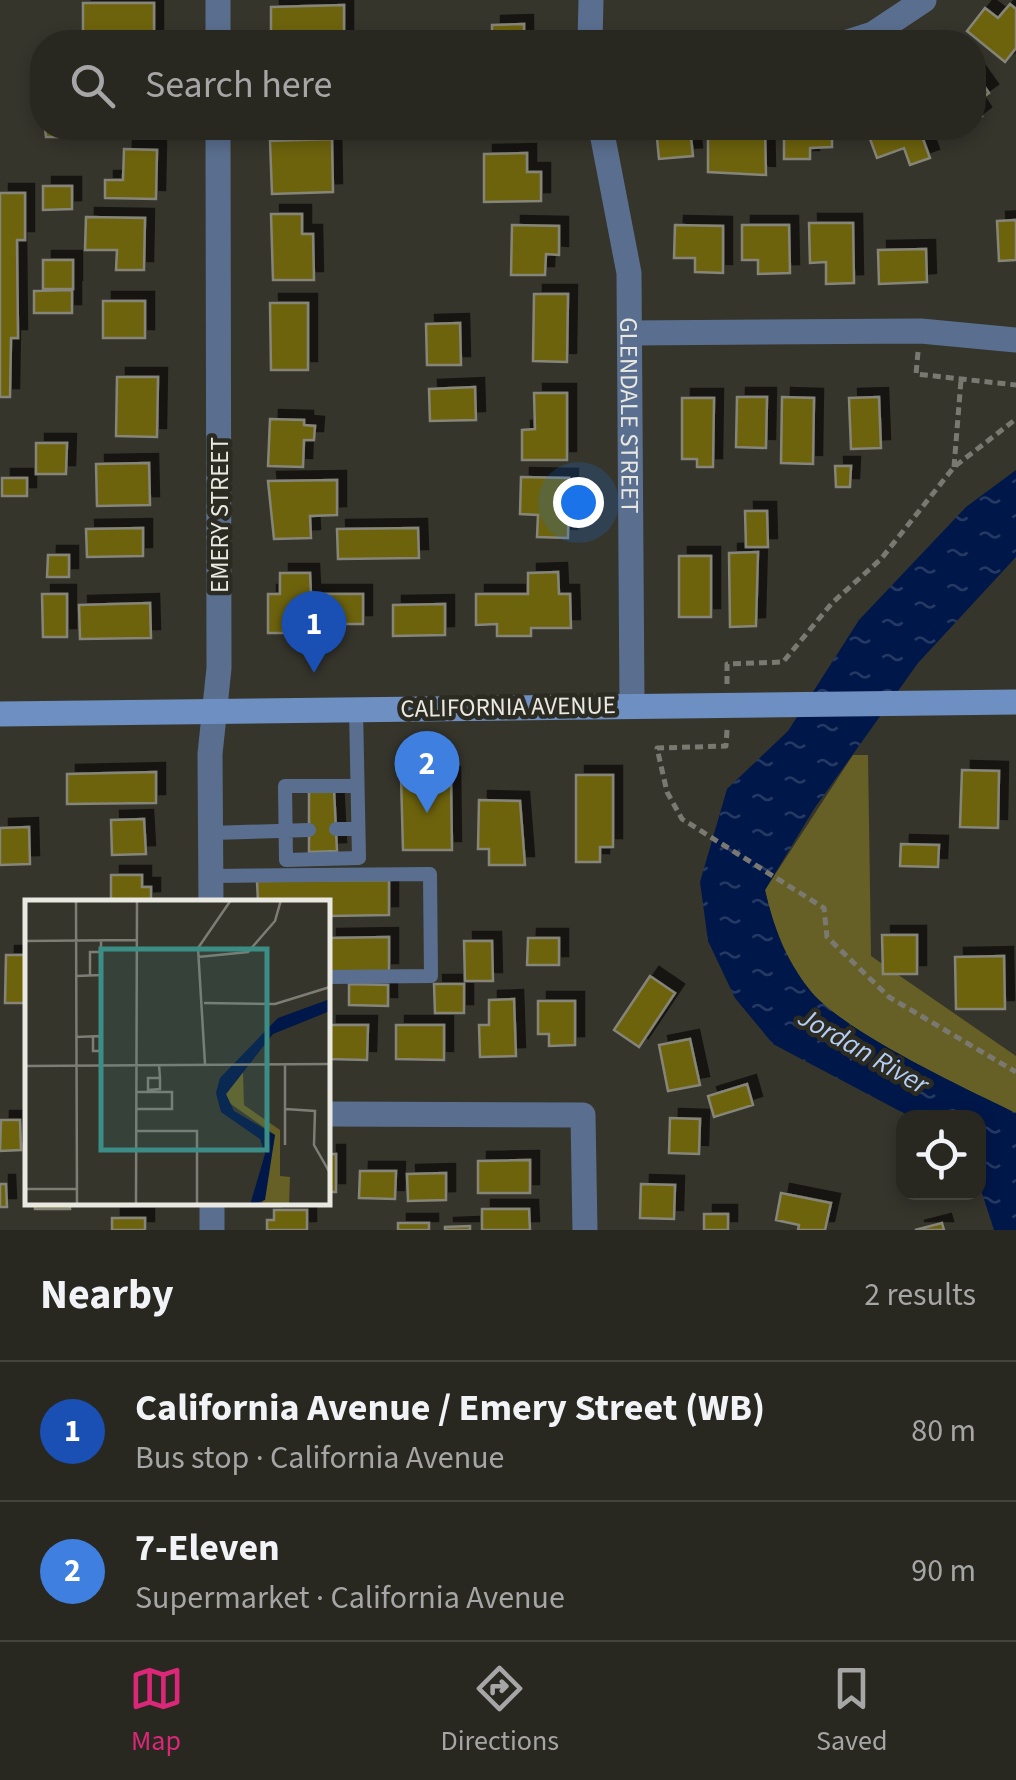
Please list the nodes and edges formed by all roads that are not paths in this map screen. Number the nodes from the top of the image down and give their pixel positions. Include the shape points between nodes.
1 (218, 0) edge
2 (591, 0) edge
3 (924, 0) edge
4 (218, 30) edge
5 (590, 30) edge
6 (879, 30) edge
7 (218, 140) edge
8 (604, 140) edge
9 (630, 332) junction
10 (1016, 340) edge
11 (1016, 702) edge
12 (632, 704) junction
13 (356, 709) junction
14 (214, 712) junction
15 (0, 714) edge
16 (358, 786) junction
17 (336, 829) dead end
18 (358, 829) junction
19 (286, 830) junction
20 (309, 830) dead end
21 (211, 833) junction
22 (211, 890) edge
23 (330, 977) edge
24 (330, 1114) edge
25 (585, 1230) edge

1 - 4 street
2 - 5 street
3 - 6 street
7 - 14 street, EMERY STREET
8 - 9 street, GLENDALE STREET via 624,231
9 - 10 street via 921,331
9 - 12 street, GLENDALE STREET
11 - 12 main road, CALIFORNIA AVENUE
12 - 13 main road, CALIFORNIA AVENUE
13 - 14 main road, CALIFORNIA AVENUE
13 - 16 lane
14 - 15 main road, CALIFORNIA AVENUE
14 - 21 street, EMERY STREET
16 - 18 lane
16 - 19 lane via 284,786
17 - 18 lane
18 - 19 lane via 359,858 286,860
19 - 20 lane
19 - 21 lane
21 - 22 street, EMERY STREET
22 - 23 lane via 430,874 431,976
24 - 25 street via 583,1116

